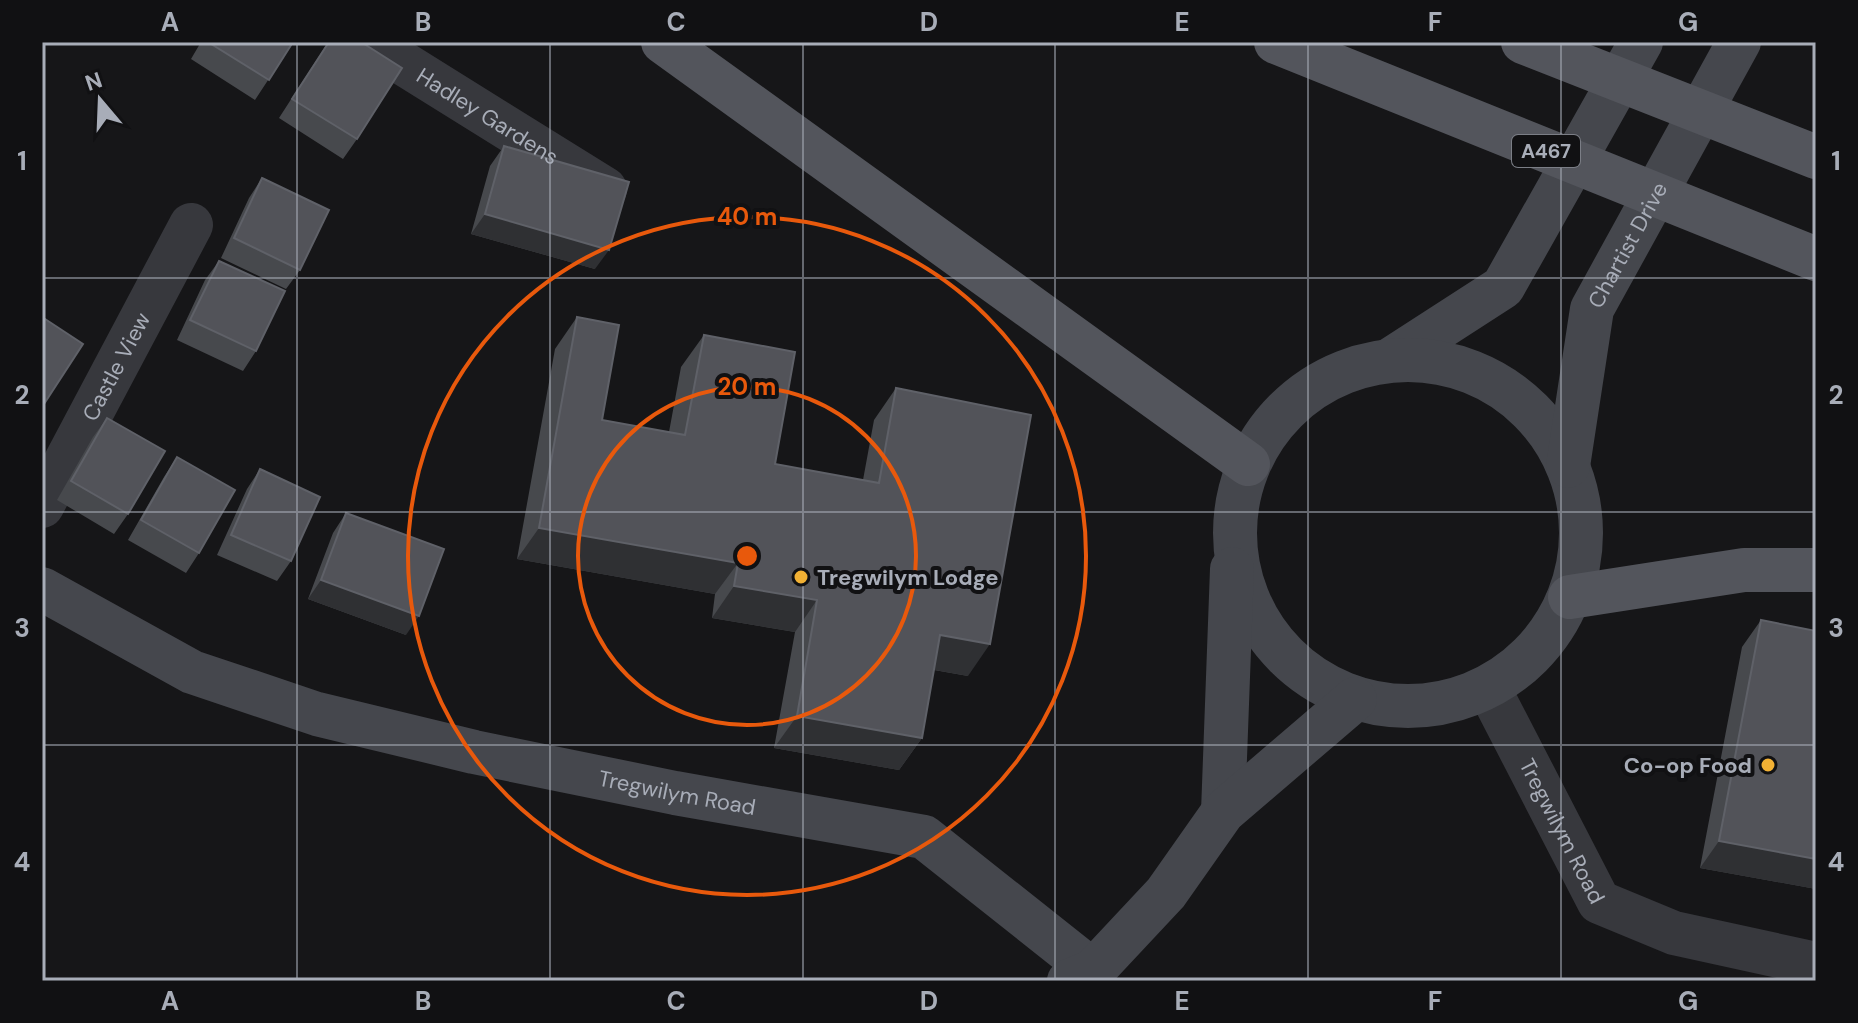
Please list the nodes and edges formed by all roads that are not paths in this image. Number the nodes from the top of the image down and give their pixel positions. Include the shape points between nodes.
1 (369, 42) edge
2 (663, 42) edge
3 (1276, 42) edge
4 (1523, 42) edge
5 (1641, 42) edge
6 (1739, 42) edge
7 (1816, 157) edge
8 (605, 189) edge
9 (191, 225) dead end
10 (1816, 259) edge
11 (1390, 360) junction
12 (1248, 464) junction
13 (1568, 466) junction
14 (42, 506) edge
15 (1234, 523) junction
16 (1816, 570) edge
17 (42, 589) edge
18 (1570, 597) junction
19 (1488, 687) junction
20 (1355, 699) junction
21 (1223, 812) junction
22 (1816, 964) edge
23 (1081, 976) edge

1 - 8 street, Hadley Gardens
2 - 12 main road
3 - 10 main road, A467
4 - 7 main road
5 - 11 main road, Chartist Drive via 1503,287
6 - 13 main road, Chartist Drive via 1592,309
9 - 14 street, Castle View
11 - 12 main road, Chartist Drive via 1339,373 1288,406
11 - 13 main road, Chartist Drive via 1451,364 1508,391 1551,434
12 - 15 main road, Chartist Drive
13 - 18 main road, Chartist Drive via 1582,525
15 - 20 main road, Chartist Drive via 1239,579 1275,646 1335,692
15 - 21 main road
16 - 18 main road via 1744,570
17 - 23 main road, Tregwilym Road via 192,672 317,714 474,752 924,837
18 - 19 main road, Chartist Drive via 1530,658
19 - 20 main road, Chartist Drive via 1453,701 1392,706
19 - 22 street, Tregwilym Road via 1599,902 1674,933
20 - 21 main road, Tregwilym Road
21 - 23 main road, Tregwilym Road via 1166,893

